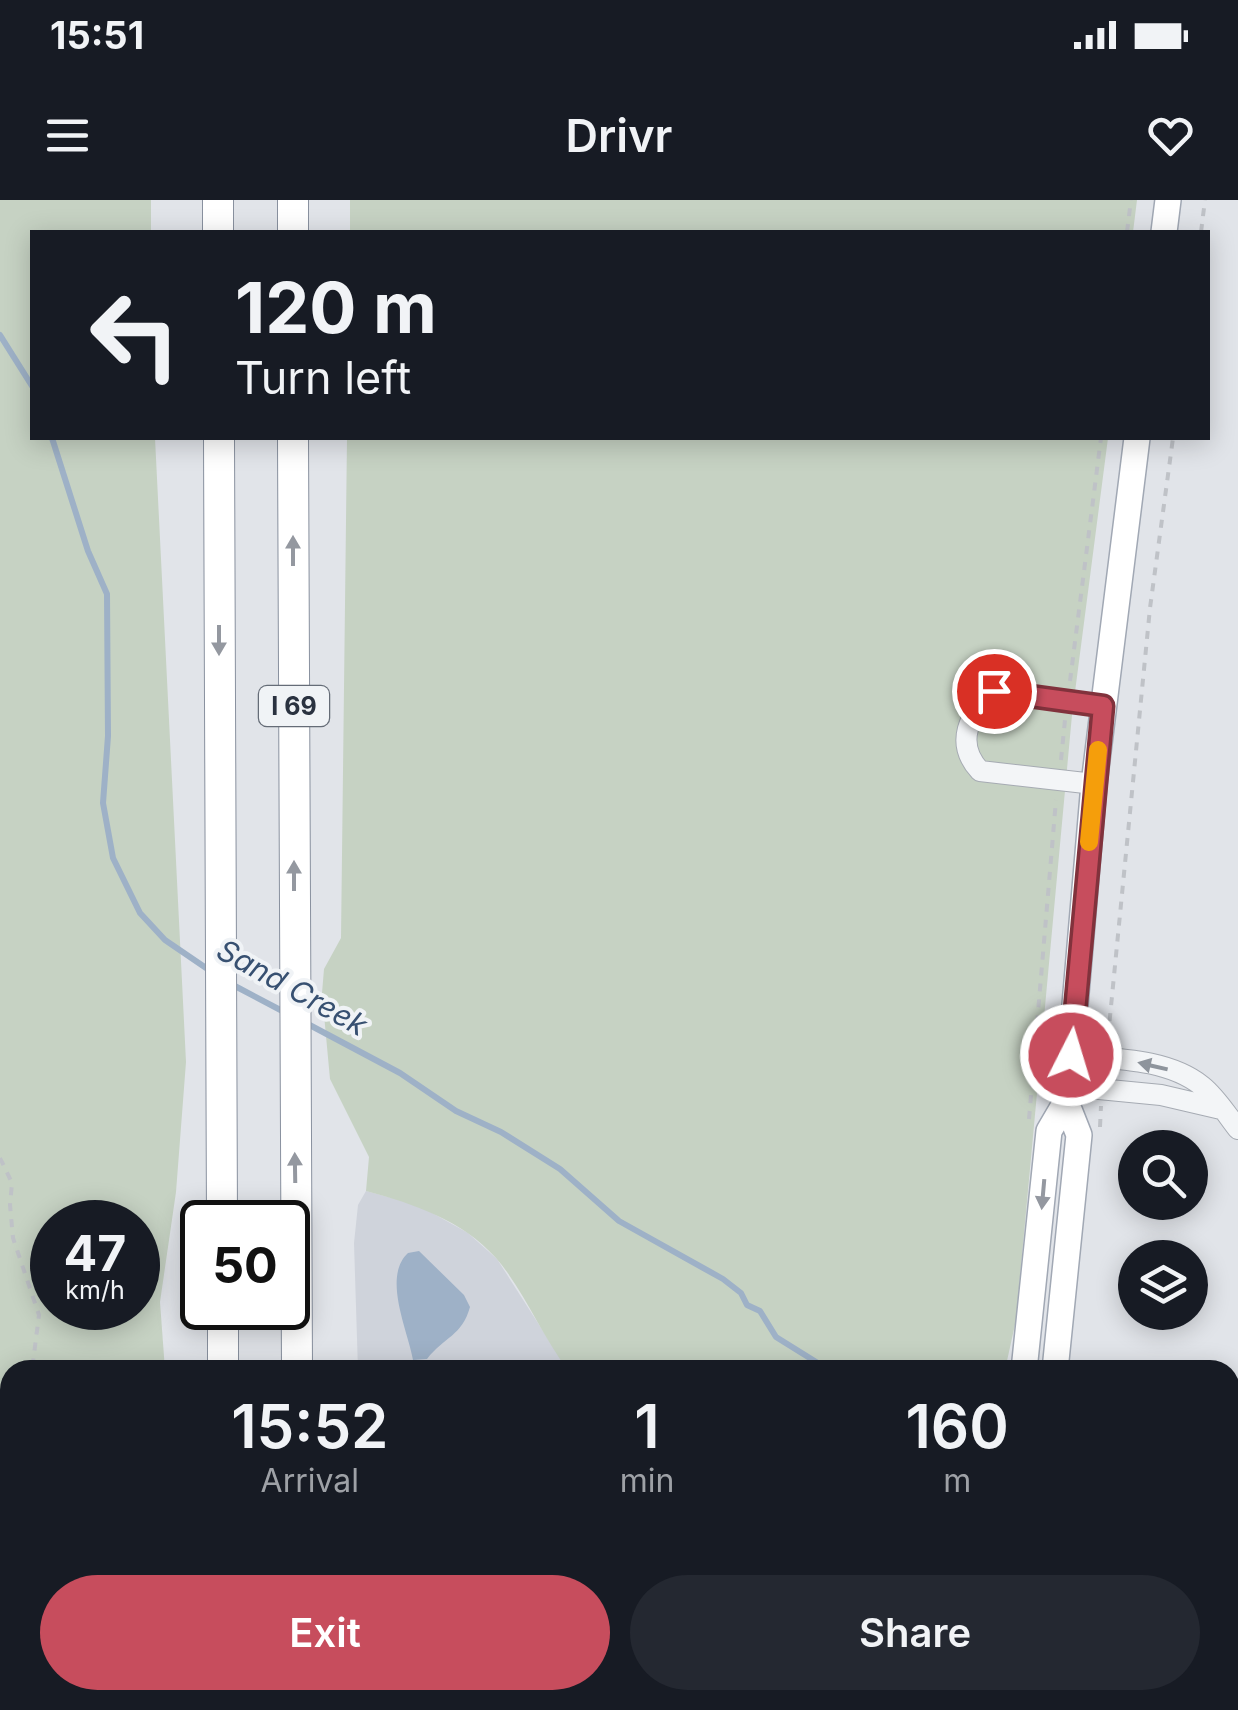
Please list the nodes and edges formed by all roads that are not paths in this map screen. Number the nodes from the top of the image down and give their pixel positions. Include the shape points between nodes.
1 (218, 200) edge
2 (292, 200) edge
3 (1168, 200) edge
4 (218, 230) edge
5 (293, 230) edge
6 (1164, 230) edge
7 (219, 440) edge
8 (293, 440) edge
9 (1137, 440) edge
10 (1103, 706) junction
11 (1094, 784) junction
12 (1071, 1055) junction
13 (1067, 1094) junction
14 (1221, 1109) junction
15 (1238, 1129) edge
16 (222, 1200) edge
17 (223, 1330) edge
18 (223, 1360) edge
19 (298, 1360) edge
20 (1025, 1360) edge
21 (1055, 1360) edge

1 - 4 highway
2 - 5 highway
3 - 6 main road
7 -> 16 highway, I 69
19 -> 8 highway, I 69
9 - 10 main road
10 - 11 main road
10 - 11 street via 994,691 964,734 980,771
11 - 12 main road
12 - 13 main road
14 -> 12 street via 1185,1076
13 - 14 street via 1103,1089
13 -> 20 main road via 1049,1131
13 - 21 main road via 1079,1135
14 - 15 street
17 - 18 highway

